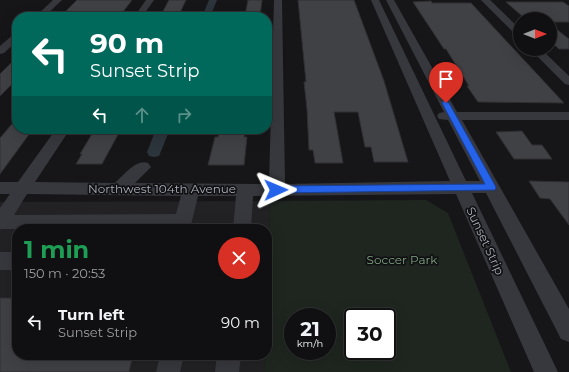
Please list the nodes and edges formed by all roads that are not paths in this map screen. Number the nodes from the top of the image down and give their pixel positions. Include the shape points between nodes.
1 (58, 0) edge
2 (150, 0) edge
3 (278, 0) edge
4 (375, 0) edge
5 (390, 0) edge
6 (485, 0) edge
7 (44, 12) edge
8 (142, 12) edge
9 (513, 27) edge
10 (12, 40) edge
11 (0, 51) edge
12 (542, 56) edge
13 (569, 82) edge
14 (428, 116) junction
15 (453, 116) junction
16 (569, 116) edge
17 (60, 134) edge
18 (143, 167) dead end
19 (460, 187) junction
20 (491, 187) junction
21 (0, 188) edge
22 (23, 188) junction
23 (118, 189) junction
24 (190, 189) junction
25 (245, 190) junction
26 (276, 190) junction
27 (0, 222) edge
28 (121, 224) edge
29 (182, 224) edge
30 (242, 224) edge
31 (0, 261) edge
32 (12, 261) edge
33 (569, 331) edge
34 (171, 360) edge
35 (228, 360) edge
36 (168, 372) edge
37 (227, 372) edge
38 (546, 372) edge

1 - 7 street
2 - 8 street
3 - 26 street
4 - 14 street, Sunset Strip
5 - 15 street
6 - 9 street
10 - 11 street
12 - 13 street
14 - 15 street
14 - 19 street, Sunset Strip
15 - 16 street
15 - 20 street
17 - 22 street
18 - 23 street
19 - 20 street, Northwest 104th Avenue
19 - 26 street, Northwest 104th Avenue
19 - 38 street, Sunset Strip
20 - 33 street
21 - 22 street, Northwest 104th Avenue
22 - 23 street, Northwest 104th Avenue
22 - 27 street
23 - 24 street, Northwest 104th Avenue
24 - 25 street, Northwest 104th Avenue
24 - 29 street
25 - 26 street, Northwest 104th Avenue
25 - 30 street
27 - 28 street
31 - 32 street
34 - 36 street
35 - 37 street

